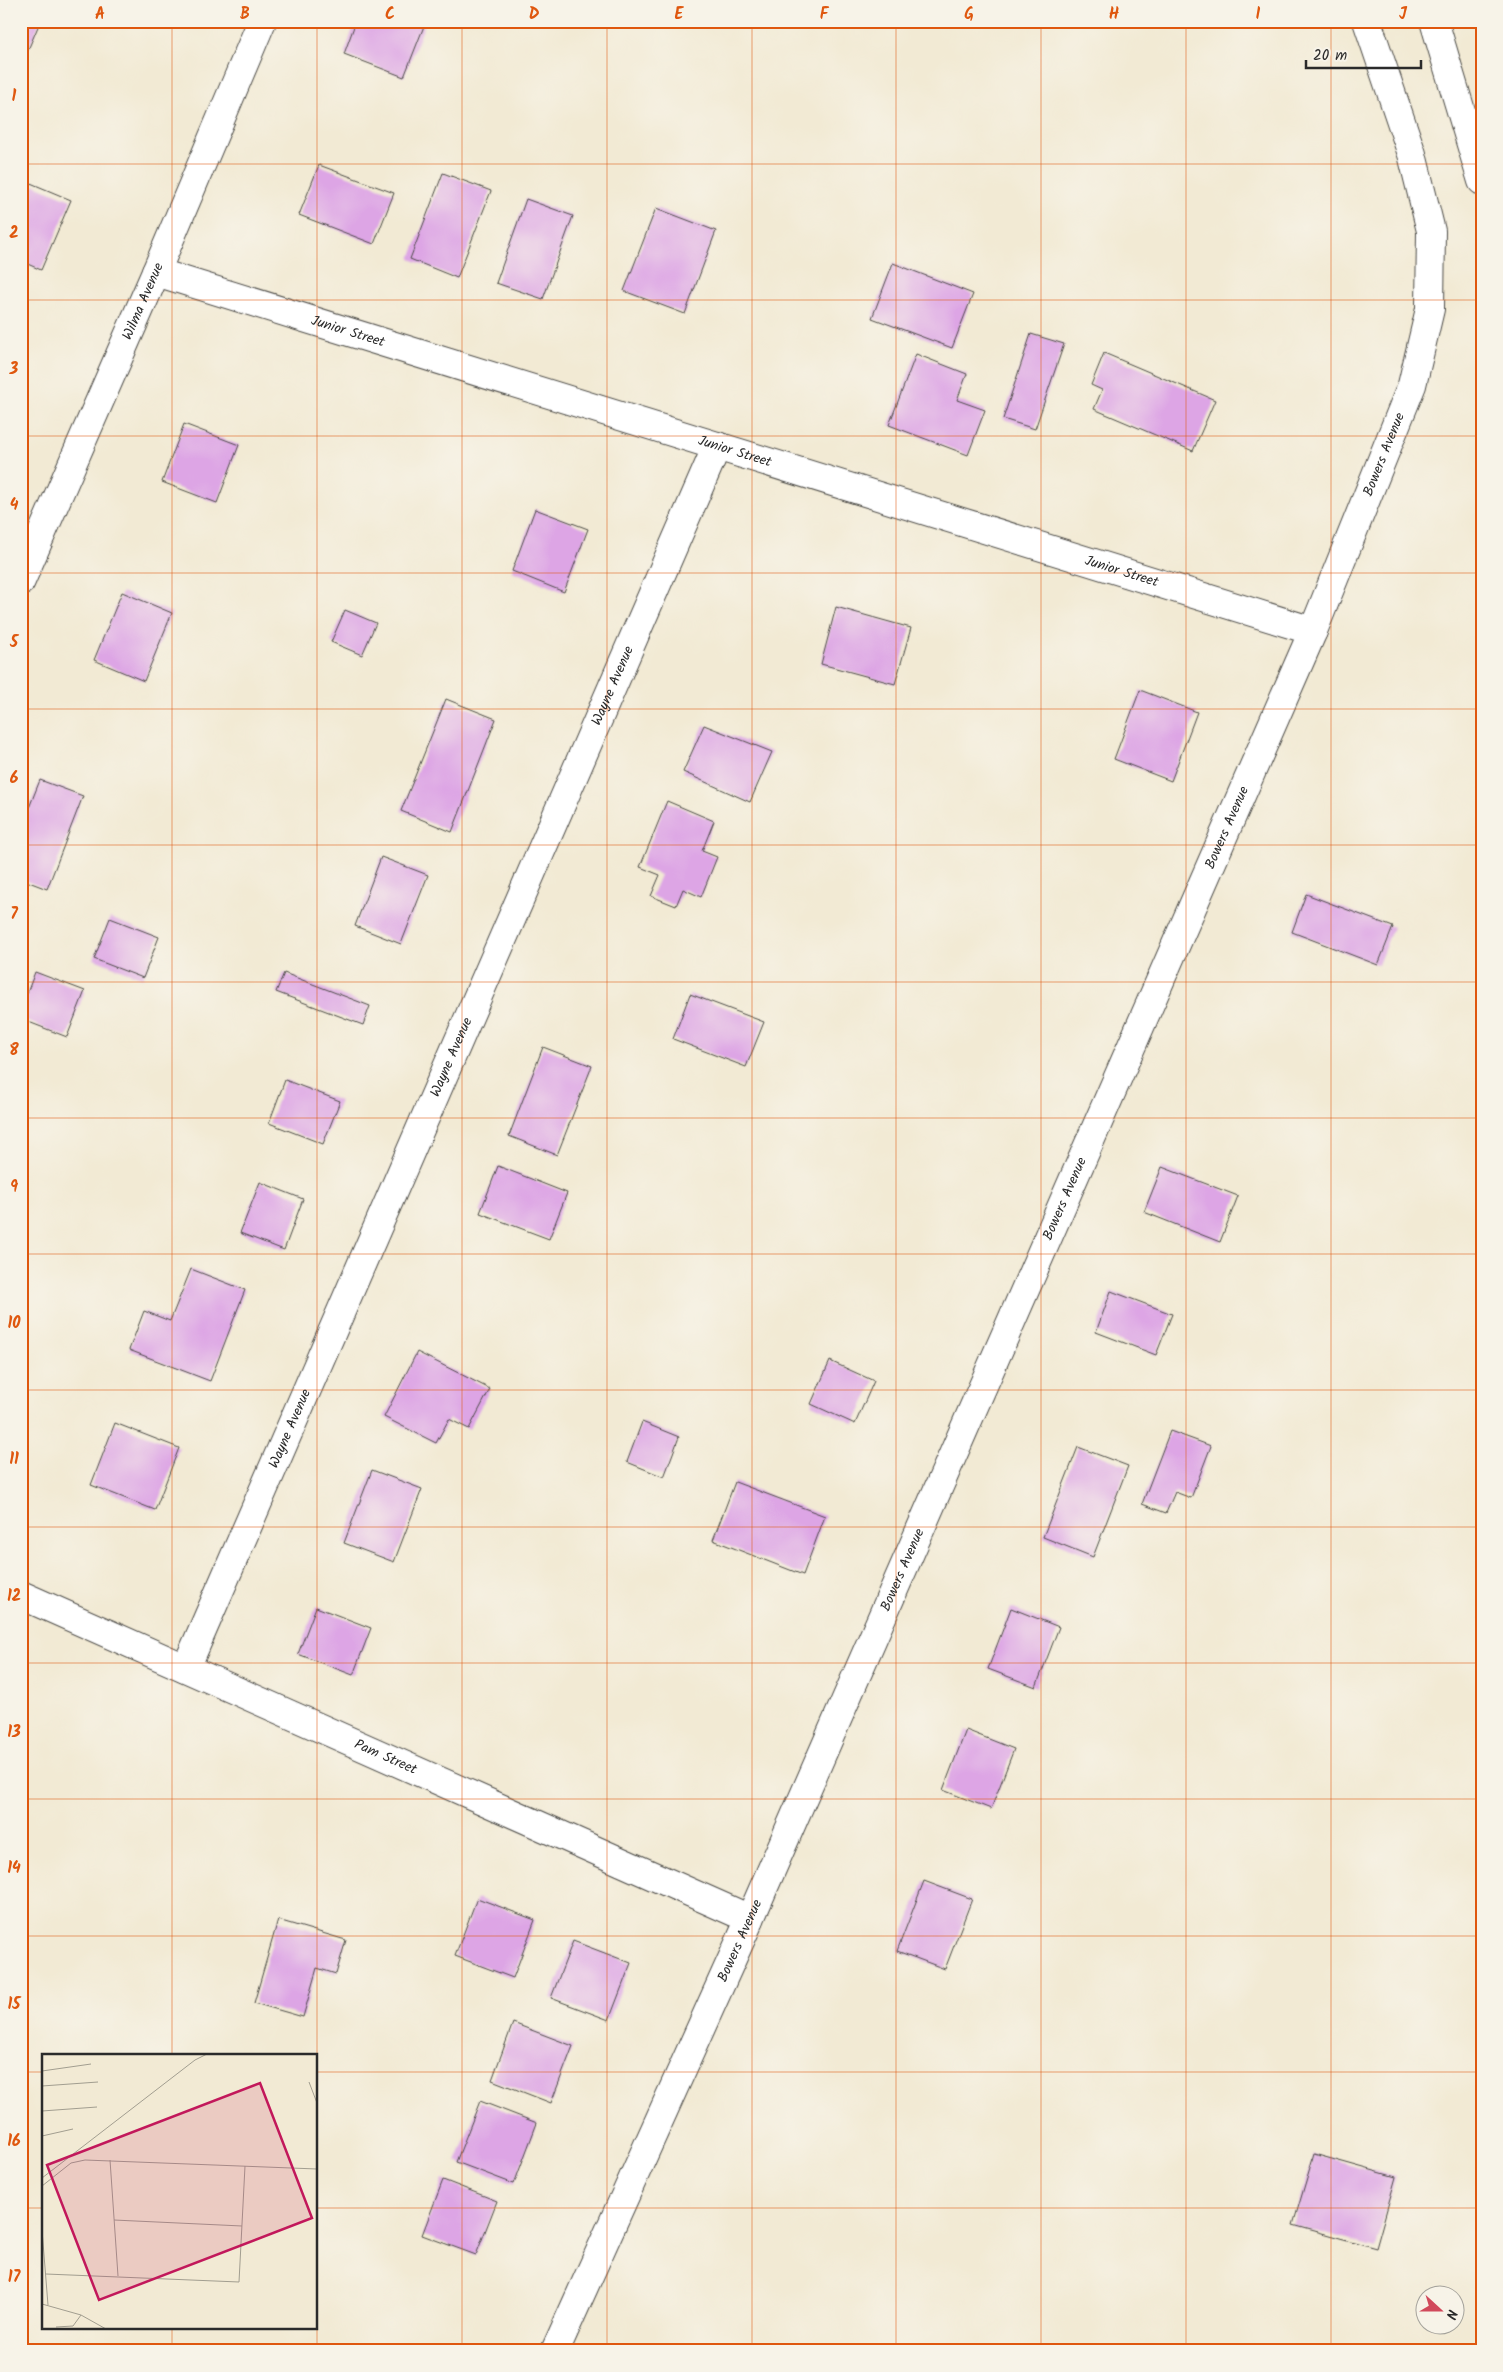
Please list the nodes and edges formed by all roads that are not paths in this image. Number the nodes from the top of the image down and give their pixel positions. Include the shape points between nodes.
1 (262, 21) edge
2 (1366, 21) edge
3 (1434, 21) edge
4 (1482, 181) edge
5 (156, 272) junction
6 (717, 446) junction
7 (21, 581) edge
8 (1313, 631) junction
9 (21, 1595) edge
10 (186, 1668) junction
11 (750, 1919) junction
12 (555, 2351) edge

1 - 5 street, Wilma Avenue
2 - 8 street, Bowers Avenue via 1412,154 1431,231 1430,309 1412,385
3 - 4 street
5 - 6 street, Junior Street
5 - 7 street, Wilma Avenue
6 - 8 street, Junior Street
6 - 10 street, Wayne Avenue
8 - 11 street, Bowers Avenue
9 - 10 street, Pam Street
10 - 11 street, Pam Street
11 - 12 street, Bowers Avenue

